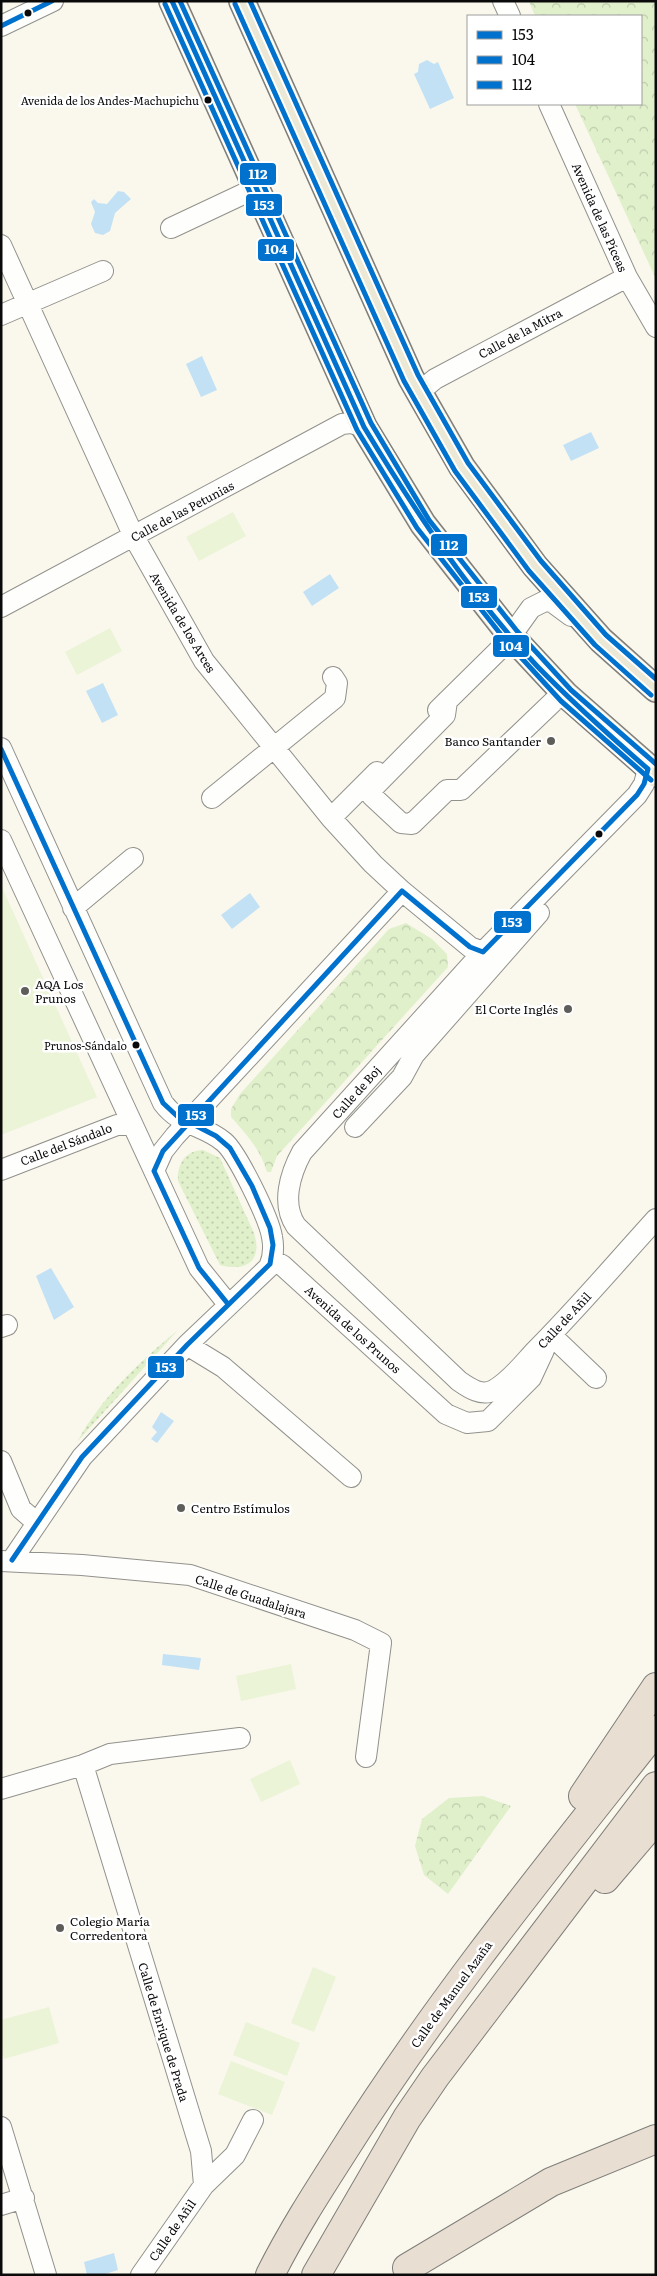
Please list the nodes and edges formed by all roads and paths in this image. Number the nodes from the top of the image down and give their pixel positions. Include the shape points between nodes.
1 (53, 1) edge
2 (172, 1) edge
3 (242, 1) edge
4 (503, 1) edge
5 (510, 15) edge
6 (1, 26) edge
7 (549, 105) edge
8 (256, 188) junction
9 (171, 228) dead end
10 (1, 244) edge
11 (103, 271) dead end
12 (627, 276) junction
13 (28, 304) junction
14 (1, 315) edge
15 (656, 327) edge
16 (420, 397) junction
17 (364, 427) junction
18 (134, 537) junction
19 (1, 607) edge
20 (512, 636) junction
21 (601, 640) junction
22 (333, 677) dead end
23 (656, 688) edge
24 (566, 695) junction
25 (447, 701) junction
26 (1, 748) edge
27 (274, 748) junction
28 (652, 772) edge
29 (212, 798) dead end
30 (332, 818) junction
31 (599, 834) junction
32 (1, 840) edge
33 (133, 858) dead end
34 (402, 891) junction
35 (73, 908) junction
36 (483, 952) junction
37 (377, 1088) dead end
38 (187, 1124) junction
39 (132, 1125) junction
40 (355, 1128) dead end
41 (1, 1170) edge
42 (154, 1171) junction
43 (288, 1205) junction
44 (656, 1219) edge
45 (272, 1260) junction
46 (228, 1304) junction
47 (551, 1335) junction
48 (186, 1345) junction
49 (596, 1378) dead end
50 (459, 1381) junction
51 (431, 1399) junction
52 (1, 1461) edge
53 (351, 1477) dead end
54 (36, 1522) junction
55 (6, 1560) edge
56 (656, 1687) edge
57 (656, 1730) edge
58 (240, 1738) dead end
59 (366, 1757) dead end
60 (84, 1765) junction
61 (656, 1786) edge
62 (1, 1789) edge
63 (656, 1819) edge
64 (467, 1970) junction
65 (435, 2078) junction
66 (253, 2120) dead end
67 (1, 2127) edge
68 (656, 2139) edge
69 (204, 2185) junction
70 (24, 2198) junction
71 (1, 2205) edge
72 (407, 2268) dead end
73 (46, 2275) edge
74 (141, 2275) edge
75 (270, 2275) edge
76 (316, 2275) edge

1 - 6 street
2 - 8 main road
3 - 16 main road
4 - 5 street
7 - 12 street, Avenida de las Píceas
8 - 9 street
8 - 17 main road
10 - 13 street, Avenida de los Arces
11 - 13 street
12 - 15 street, Avenida de las Píceas
12 - 16 street, Calle de la Mitra via 435,379 424,388
13 - 14 street
13 - 18 street, Avenida de los Arces
16 - 21 main road via 462,467 507,529 535,566
17 - 18 street, Calle de las Petunias via 342,424
17 - 20 main road via 423,524
18 - 19 street, Calle de las Petunias
18 - 27 street, Avenida de los Arces via 204,661
20 - 21 street via 531,608 545,601 558,604 590,635
20 - 24 main road
20 - 25 street
21 - 23 main road
22 - 27 street via 337,683 335,698
24 - 25 street via 555,700 461,790 447,790 412,824 401,823 372,796 372,789 445,715
24 - 28 main road
25 - 30 street
26 - 35 street
27 - 29 street
27 - 30 street, Avenida de los Arces
28 - 31 street, Calle de Boj via 637,796
30 - 34 street, Avenida de los Arces
31 - 36 street, Calle de Boj
31 - 40 street via 560,888 414,1055 402,1077
32 - 39 street
33 - 35 street
34 - 36 street, Avenida de los Arces via 470,947
34 - 38 street
35 - 38 street via 163,1103
36 - 43 street, Calle de Boj via 302,1152 294,1166
37 - 43 street via 306,1166
38 - 42 street via 163,1151
38 - 45 street via 211,1133 230,1147 270,1229
39 - 41 street, Calle del Sándalo via 117,1125
39 - 42 street
42 - 46 street via 199,1268
43 - 50 street, Calle de Boj via 296,1226
44 - 47 street, Calle de Añil
45 - 46 street via 269,1267
45 - 51 street, Avenida de los Prunos via 282,1265
46 - 48 street
47 - 49 street
47 - 50 street, Calle de Añil via 493,1391 473,1391
47 - 51 street, Avenida de los Prunos via 531,1378 488,1421 467,1423 456,1420
48 - 53 street via 223,1367
48 - 54 street via 82,1457
50 - 51 street via 463,1396 461,1402 447,1406
52 - 54 street via 21,1509
54 - 55 street
55 - 59 street, Calle de Guadalajara via 190,1575 355,1630 381,1643
56 - 64 highway
57 - 64 highway, Calle de Manuel Azaña
58 - 60 street via 110,1754
60 - 62 street
60 - 69 street, Calle de Enrique de Prada via 200,2151
61 - 65 highway
63 - 65 highway
64 - 75 highway, Calle de Manuel Azaña via 377,2098 285,2244
65 - 76 highway via 407,2118
66 - 69 street, Calle de Añil via 235,2155
67 - 70 street
68 - 72 highway via 551,2182
69 - 74 street, Calle de Añil
70 - 71 street
70 - 73 street

